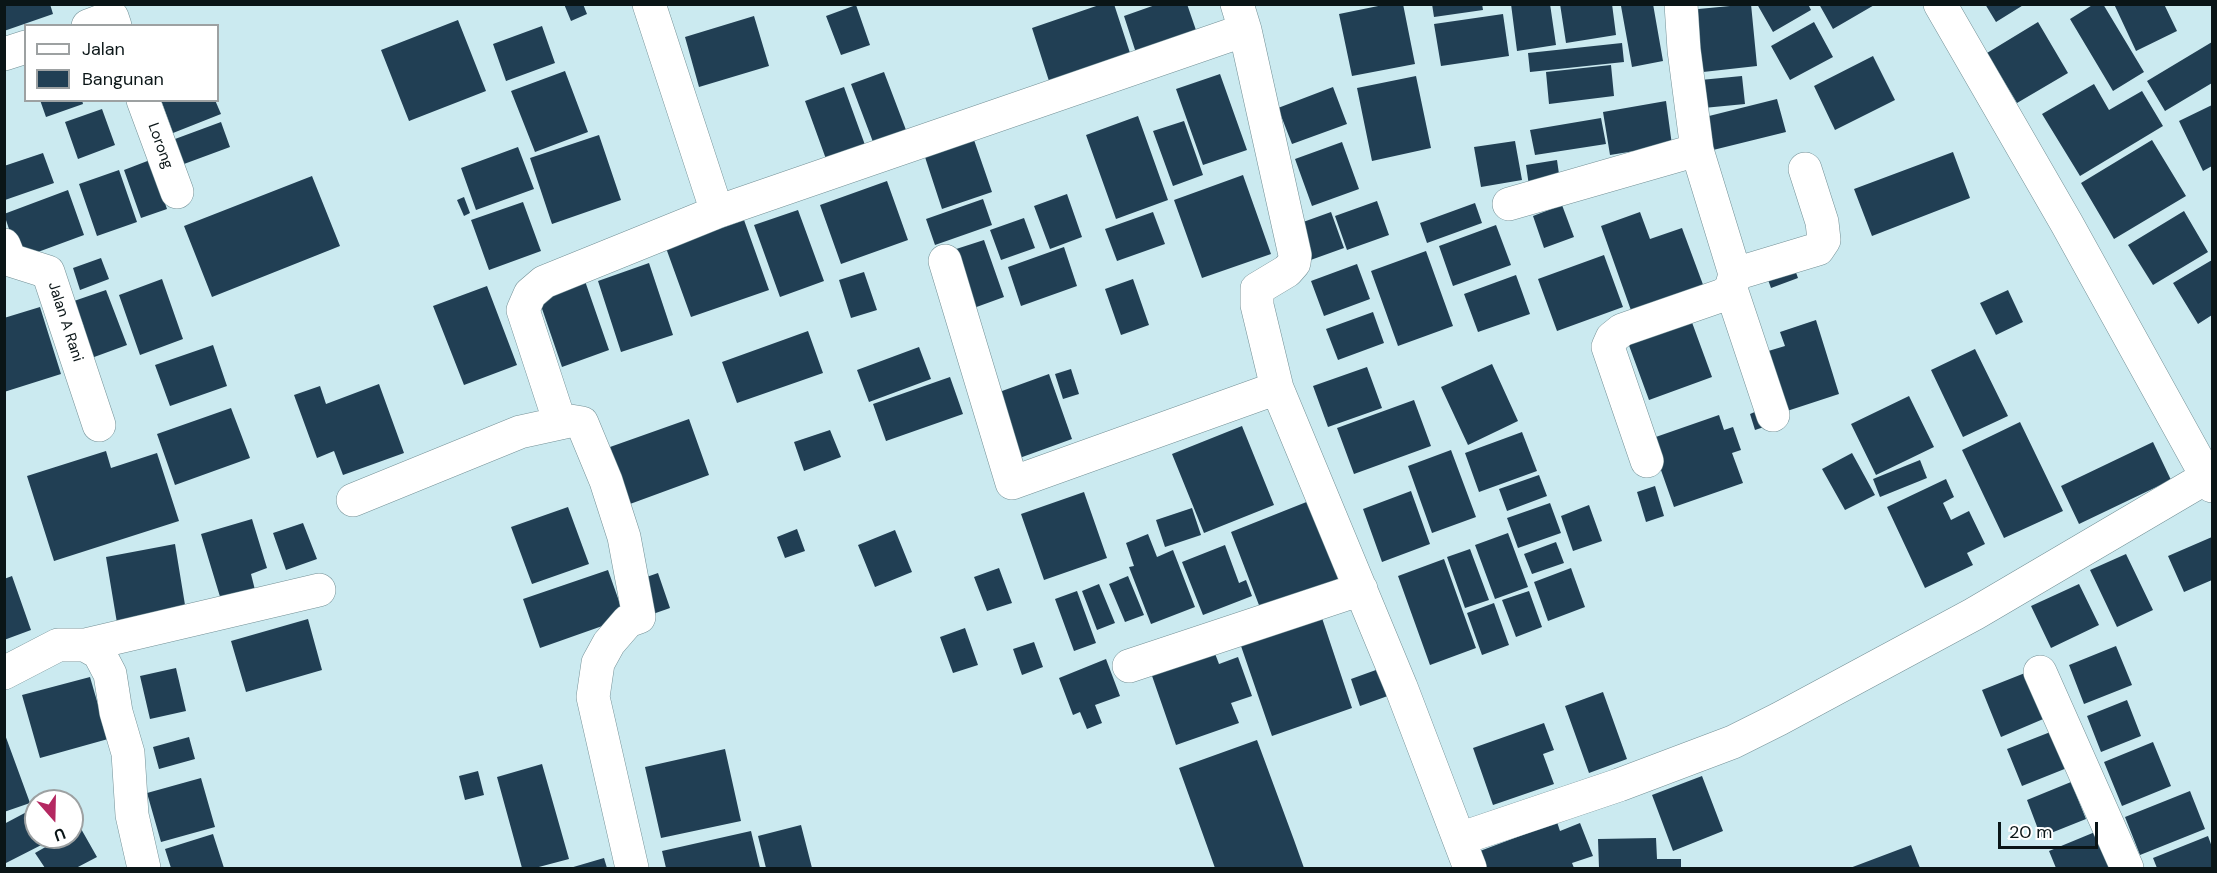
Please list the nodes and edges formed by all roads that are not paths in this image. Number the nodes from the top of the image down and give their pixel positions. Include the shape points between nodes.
1 (649, 4) edge
2 (1682, 4) edge
3 (1940, 4) edge
4 (1241, 17) edge
5 (93, 24) edge
6 (114, 24) edge
7 (24, 47) edge
8 (4, 54) edge
9 (144, 102) edge
10 (1697, 150) junction
11 (1805, 169) dead end
12 (177, 192) dead end
13 (1509, 204) dead end
14 (717, 212) junction
15 (4, 245) edge
16 (945, 261) dead end
17 (1733, 281) junction
18 (1277, 388) junction
19 (1773, 415) dead end
20 (560, 423) junction
21 (99, 425) dead end
22 (1647, 461) dead end
23 (2210, 482) edge
24 (353, 500) dead end
25 (1361, 589) junction
26 (319, 590) dead end
27 (85, 645) junction
28 (1129, 666) dead end
29 (2040, 672) dead end
30 (4, 673) edge
31 (1464, 854) edge
32 (144, 868) edge
33 (632, 868) edge
34 (2127, 868) edge

1 - 14 street
2 - 10 street
3 - 23 street
4 - 14 street
4 - 18 street via 1295,255 1287,271 1257,289 1257,305
5 - 6 street via 112,17
7 - 8 street
9 - 12 street, Lorong
10 - 13 street
10 - 17 street
11 - 17 street via 1824,240 1818,249
14 - 20 street via 544,282 530,294 523,310
15 - 21 street, Jalan A Rani via 10,260 48,272
16 - 18 street via 1012,483
17 - 19 street
17 - 22 street via 1723,296 1622,330 1611,338 1608,347
18 - 25 street
20 - 24 street via 520,432
20 - 33 street via 582,423 602,471 624,537 639,617 628,621 609,643 598,663 593,697
23 - 31 street via 1733,742 1619,785
25 - 28 street
25 - 31 street
26 - 27 street
27 - 30 street via 58,645
27 - 32 street via 99,653 110,674 128,753 132,816
29 - 34 street

